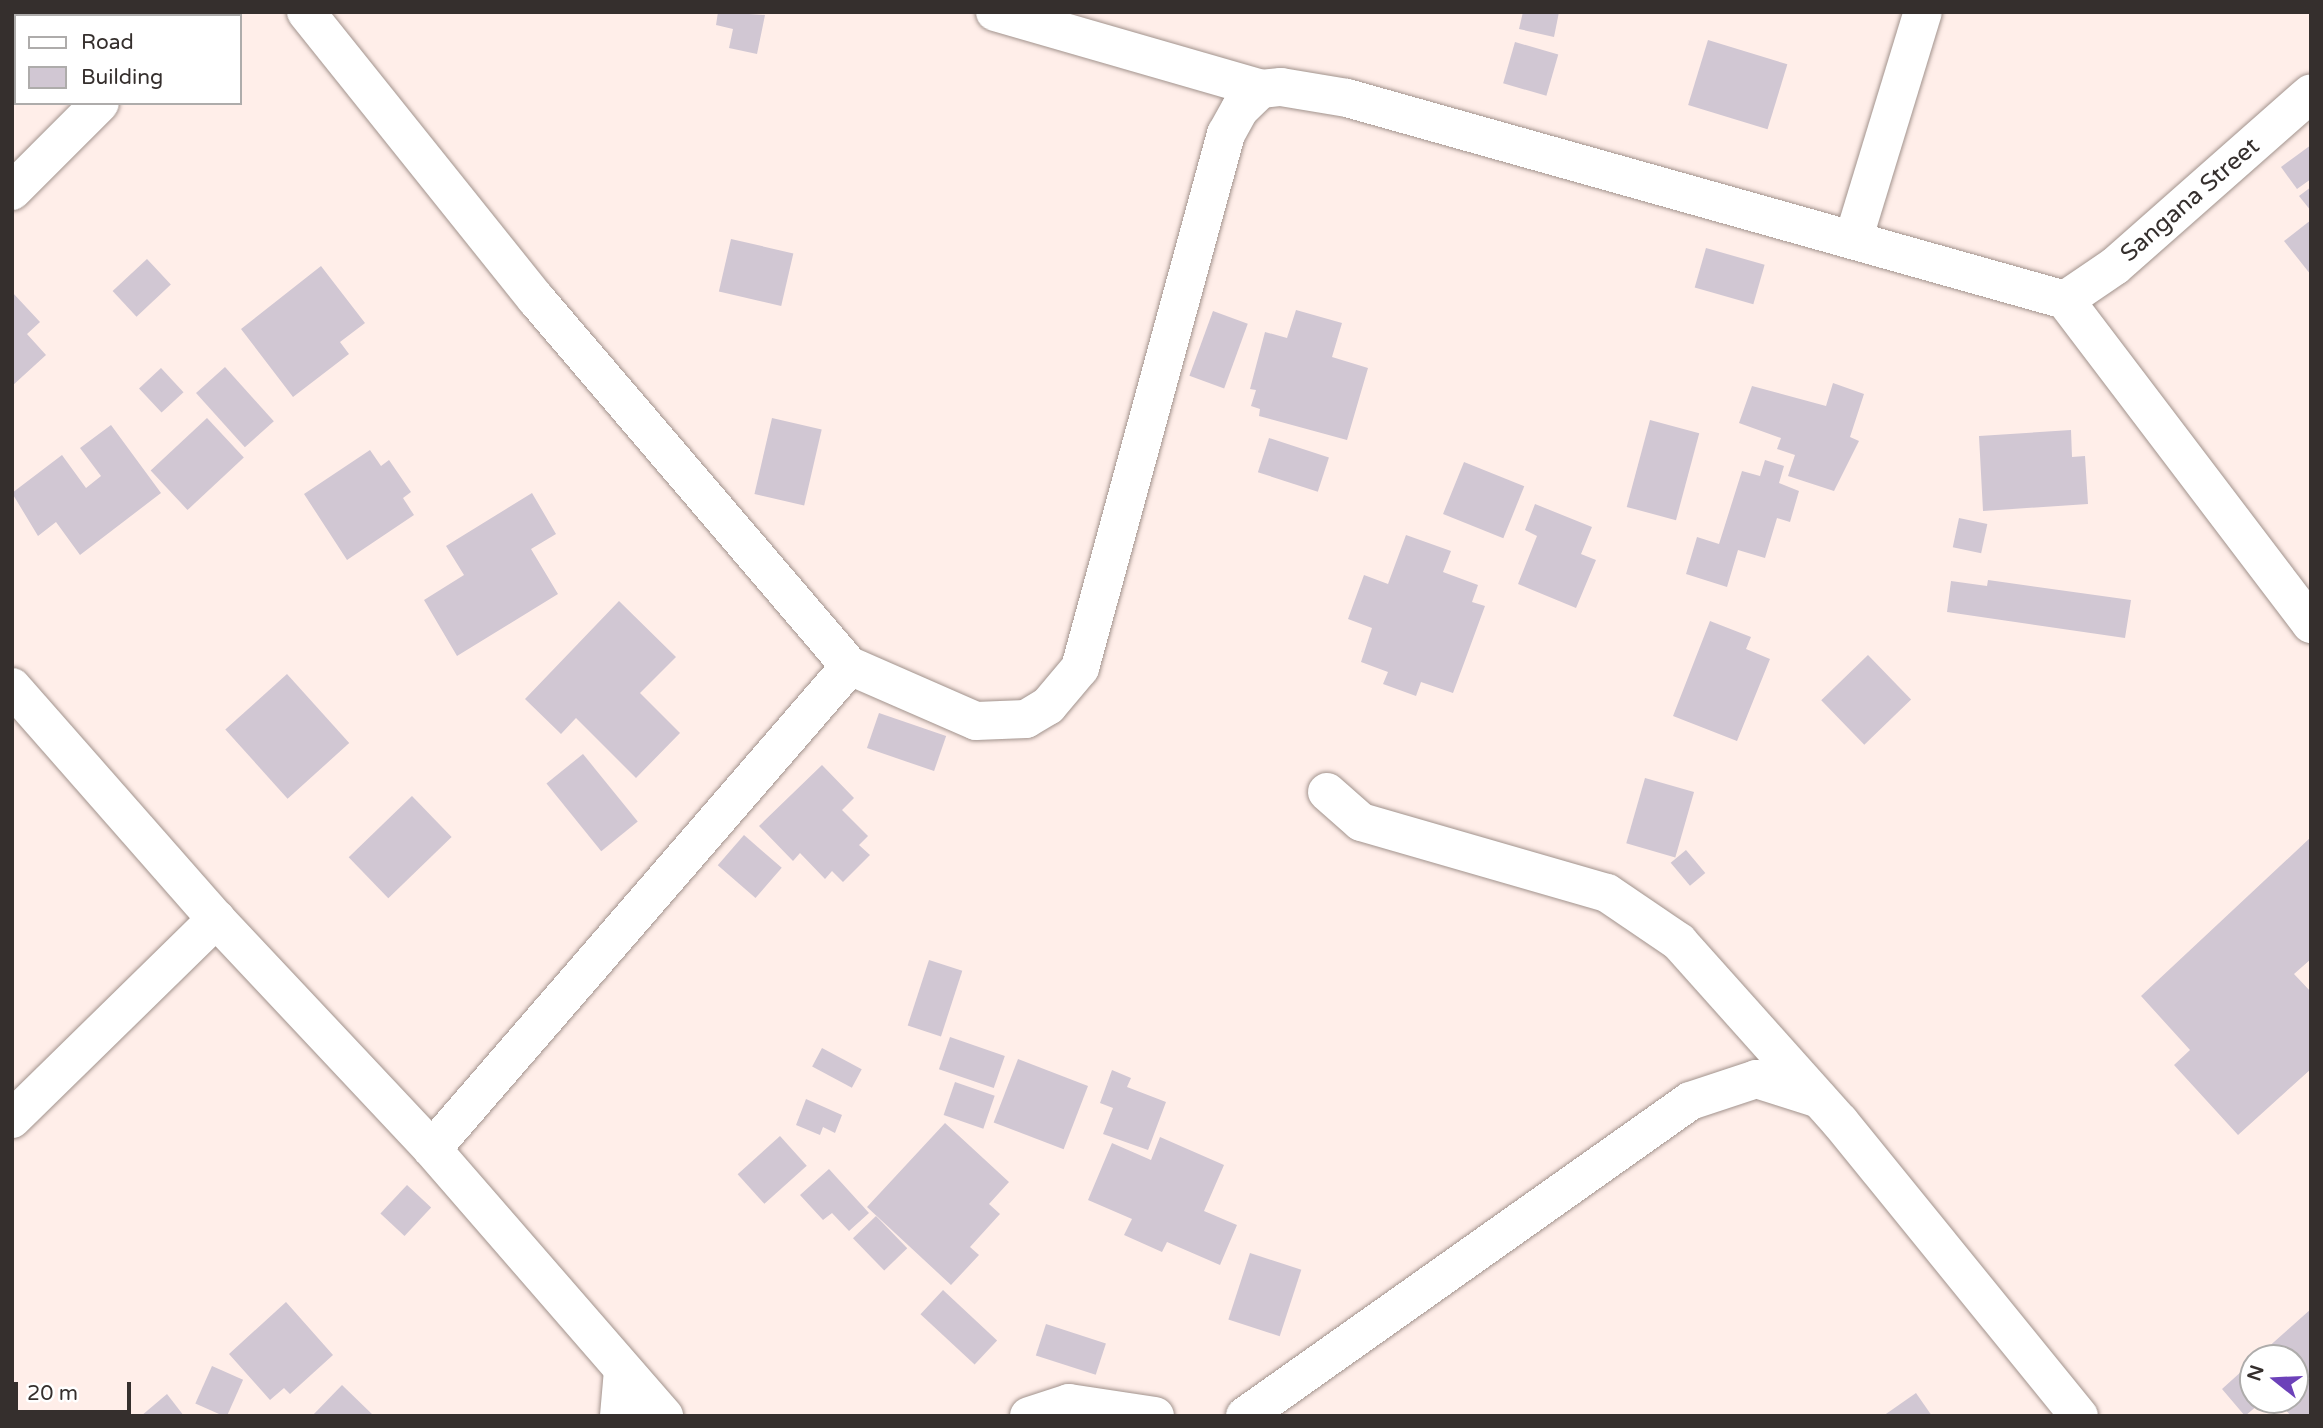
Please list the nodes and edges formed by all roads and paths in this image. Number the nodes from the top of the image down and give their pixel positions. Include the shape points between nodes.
1 (306, 12) edge
2 (995, 12) edge
3 (1923, 12) edge
4 (1261, 89) junction
5 (2311, 93) edge
6 (98, 105) edge
7 (12, 191) edge
8 (1854, 237) junction
9 (2065, 300) junction
10 (2311, 624) edge
11 (850, 666) junction
12 (12, 687) edge
13 (1327, 792) dead end
14 (216, 919) junction
15 (1819, 1099) junction
16 (12, 1119) edge
17 (432, 1149) junction
18 (623, 1370) junction
19 (619, 1416) edge
20 (664, 1416) edge
21 (1029, 1416) edge
22 (1155, 1416) edge
23 (1245, 1416) edge
24 (2078, 1416) edge

1 - 11 street via 536,299
2 - 4 street
3 - 8 street
4 - 8 street via 1347,98
4 - 11 street via 1240,109 1226,134 1080,668 1048,706 1006,723 976,721
5 - 9 street, Sangana Street via 2115,266
6 - 7 street
8 - 9 street
9 - 10 street
11 - 17 street
12 - 14 street
13 - 15 street via 1361,822 1561,876 1645,915 1679,942
14 - 16 street
14 - 17 street
15 - 23 street via 1756,1079 1690,1101
15 - 24 street
17 - 18 street
18 - 19 street
18 - 20 street
21 - 22 street via 1041,1408 1069,1403

